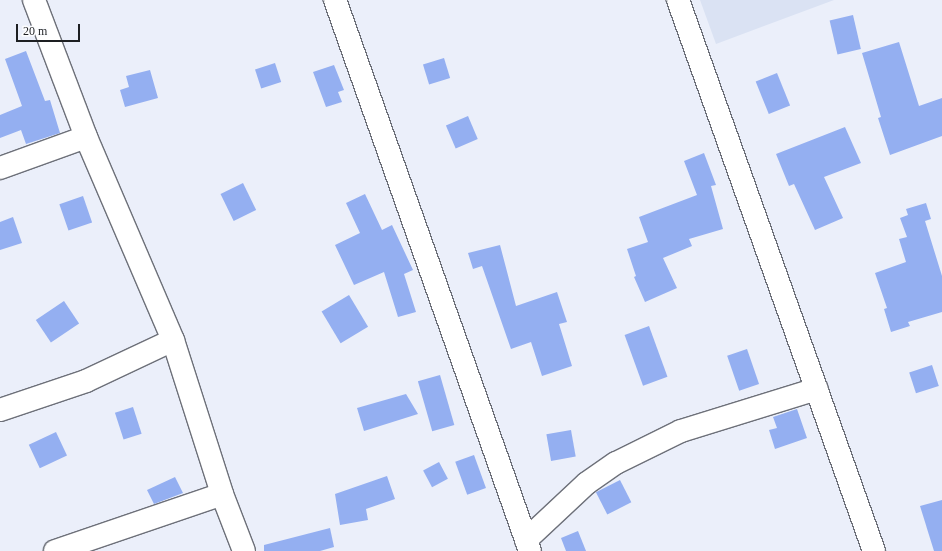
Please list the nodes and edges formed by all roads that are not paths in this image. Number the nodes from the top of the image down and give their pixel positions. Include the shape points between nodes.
1 (34, 0) edge
2 (335, 0) edge
3 (678, 0) edge
4 (86, 137) junction
5 (0, 168) edge
6 (173, 340) junction
7 (816, 389) junction
8 (0, 410) edge
9 (222, 494) junction
10 (528, 546) edge
11 (55, 551) edge
12 (244, 551) edge
13 (874, 551) edge

1 - 4 street
2 - 10 street
3 - 7 street
4 - 5 street
4 - 6 street
6 - 8 street via 86,381
6 - 9 street
7 - 10 street via 681,432 616,463 587,483
7 - 13 street
9 - 11 street
9 - 12 street

